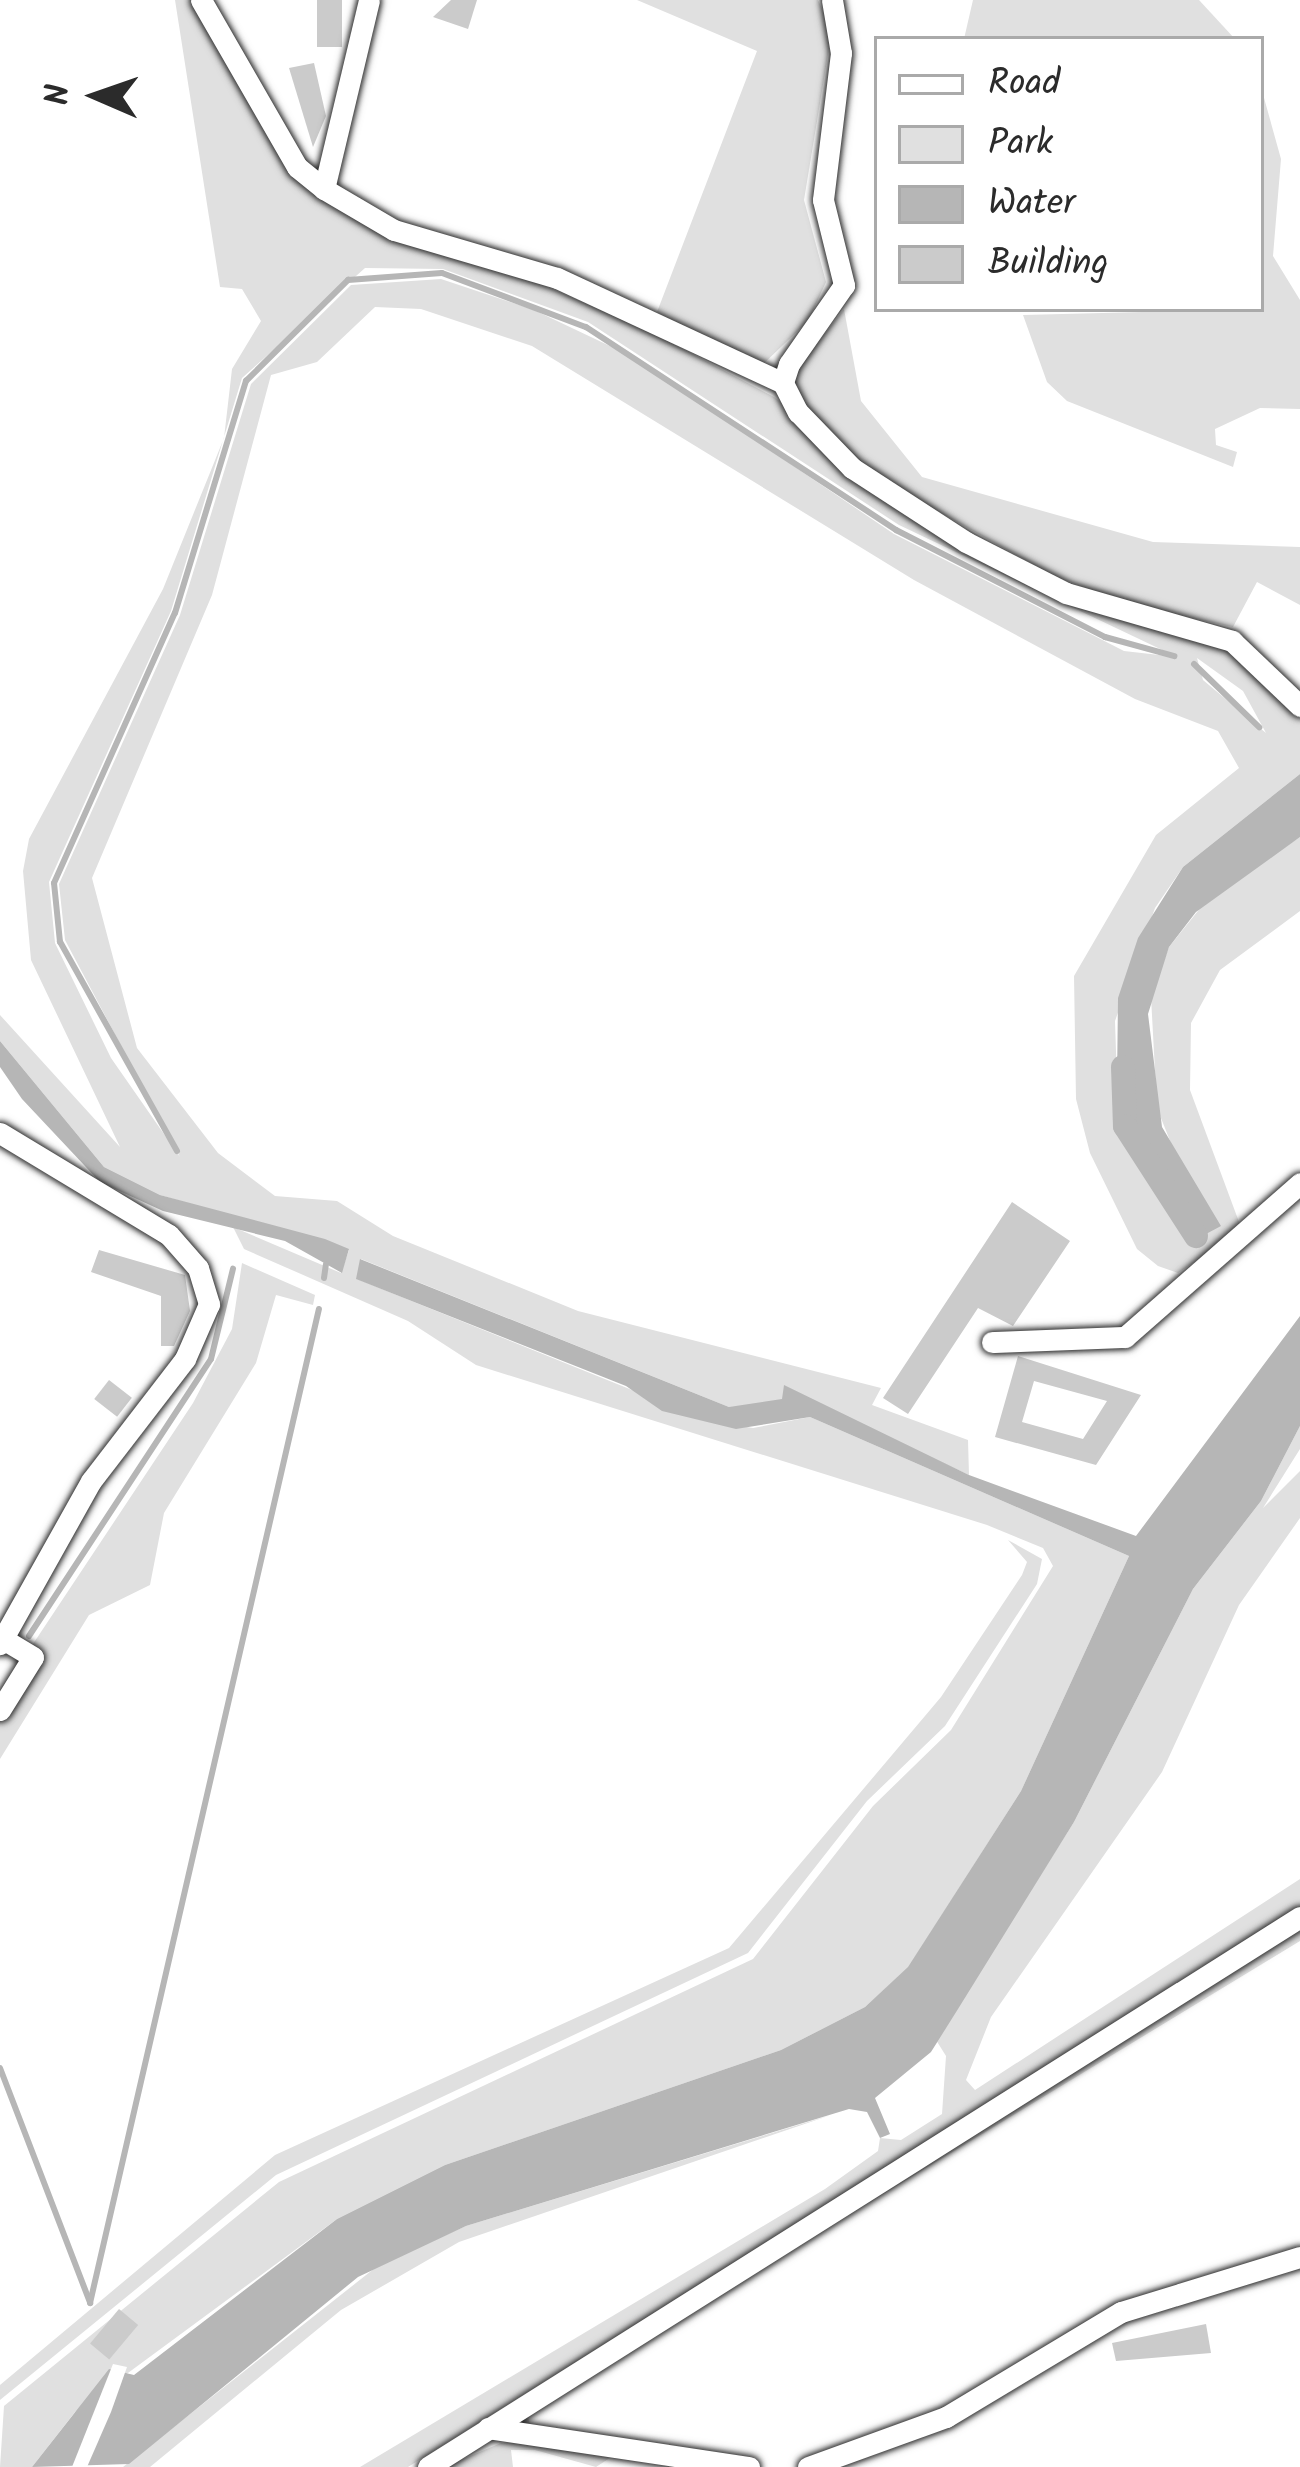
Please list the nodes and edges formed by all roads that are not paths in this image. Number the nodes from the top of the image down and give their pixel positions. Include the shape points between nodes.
1 (201, 0) edge
2 (369, 0) edge
3 (832, 0) edge
4 (324, 189) junction
5 (783, 383) junction
6 (1300, 706) edge
7 (0, 1133) edge
8 (1300, 1183) edge
9 (992, 1342) dead end
10 (2, 1641) edge
11 (0, 1710) edge
12 (1300, 1917) edge
13 (1300, 2257) edge
14 (488, 2428) junction
15 (428, 2467) edge
16 (749, 2467) edge
17 (808, 2467) edge

1 - 4 street via 297,167
2 - 4 street
3 - 5 street via 841,53 823,200 844,284
4 - 5 street via 394,230 556,278
5 - 6 street via 812,430 912,510 1066,593 1232,641
7 - 10 street via 169,1235 198,1268 208,1304 185,1359 91,1481
8 - 9 street via 1125,1337
10 - 11 street via 33,1657
12 - 14 street
13 - 17 street via 1120,2312 946,2417
14 - 15 street
14 - 16 street

